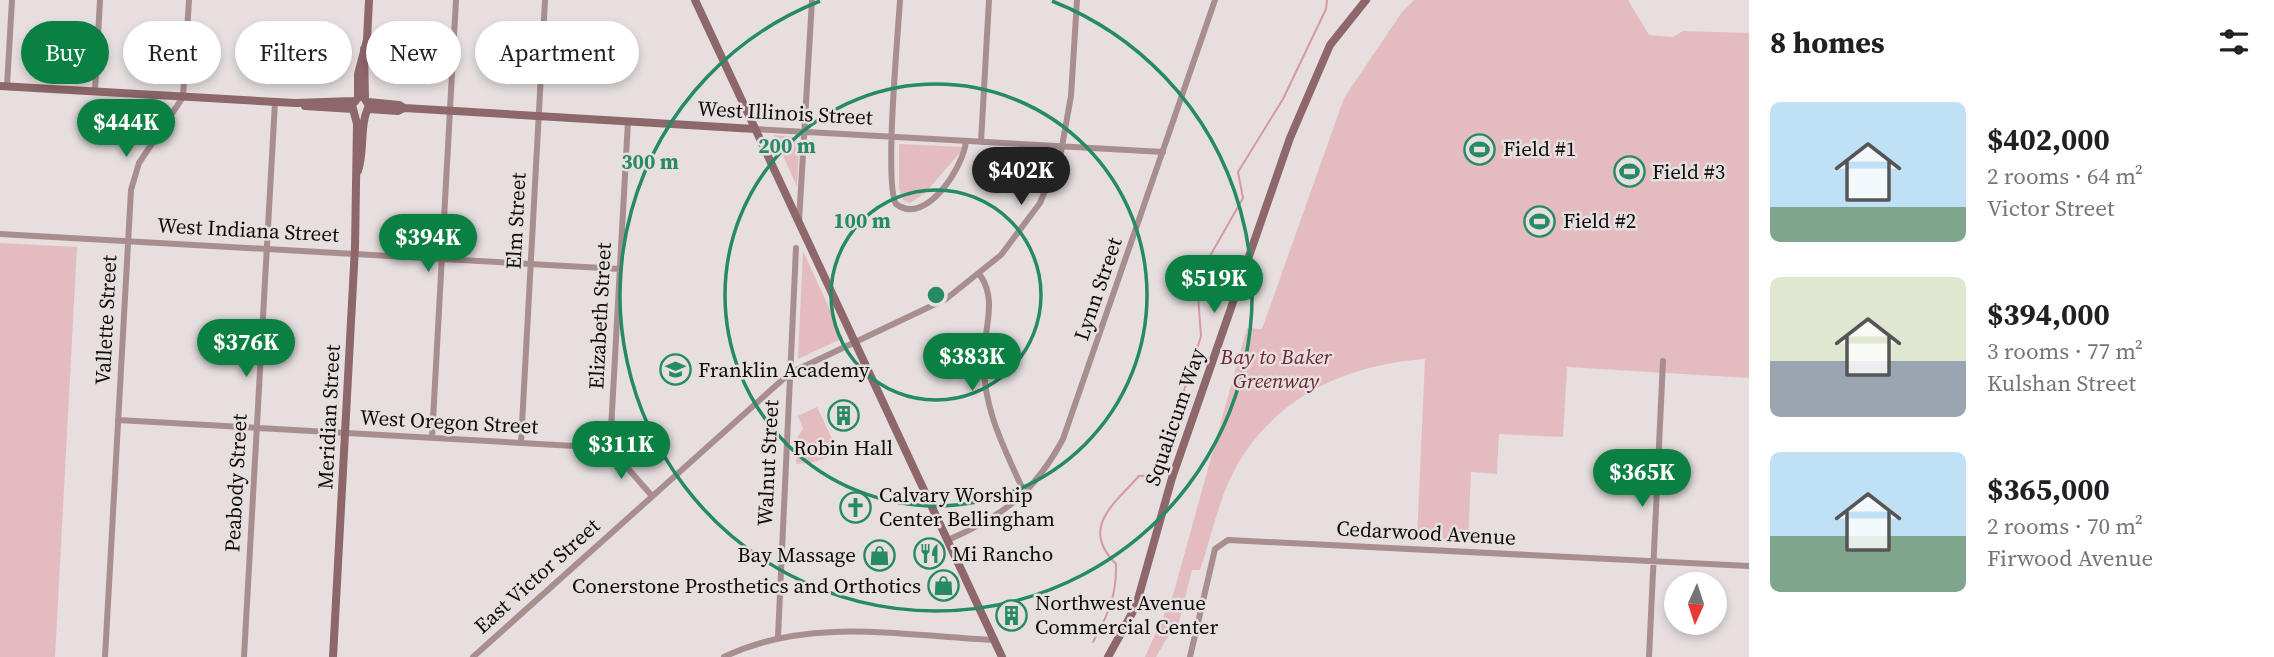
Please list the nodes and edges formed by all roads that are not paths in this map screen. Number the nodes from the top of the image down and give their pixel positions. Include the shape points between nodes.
1 (12, 0) edge
2 (100, 0) edge
3 (189, 0) edge
4 (369, 0) edge
5 (456, 0) edge
6 (545, 0) edge
7 (695, 0) edge
8 (812, 0) edge
9 (900, 0) edge
10 (989, 0) edge
11 (1077, 0) edge
12 (1215, 0) edge
13 (1366, 0) edge
14 (3, 86) edge
15 (95, 92) junction
16 (183, 97) junction
17 (275, 102) junction
18 (361, 105) junction
19 (450, 111) junction
20 (539, 116) junction
21 (628, 121) junction
22 (755, 129) junction
23 (804, 132) junction
24 (892, 137) junction
25 (966, 141) junction
26 (981, 142) junction
27 (1063, 147) junction
28 (1163, 152) junction
29 (799, 223) junction
30 (0, 234) edge
31 (128, 241) junction
32 (796, 248) dead end
33 (267, 249) junction
34 (355, 254) junction
35 (442, 259) junction
36 (531, 264) junction
37 (620, 269) junction
38 (980, 275) junction
39 (855, 342) junction
40 (1663, 361) dead end
41 (790, 373) junction
42 (118, 420) junction
43 (257, 428) junction
44 (345, 433) junction
45 (432, 438) junction
46 (521, 443) junction
47 (610, 449) junction
48 (1025, 494) junction
49 (652, 496) junction
50 (948, 540) junction
51 (1653, 562) junction
52 (1749, 566) edge
53 (778, 637) junction
54 (995, 640) junction
55 (106, 657) edge
56 (244, 657) edge
57 (333, 657) edge
58 (473, 657) edge
59 (724, 657) edge
60 (1002, 657) edge
61 (1108, 657) edge
62 (1190, 657) edge
63 (1648, 657) edge

1 - 14 street
2 - 15 street
3 - 16 street, Vallette Street
4 - 18 main road, Meridian Street
5 - 19 street
6 - 20 street, Elm Street
7 - 22 main road
8 - 23 street
9 - 24 street
10 - 26 street
11 - 27 street, East Victor Street
12 - 28 street, Lynn Street
13 - 61 main road, Squalicum Way via 1330,45 1312,83 1172,478 1136,606
14 - 15 main road, West Illinois Street
15 - 16 main road, West Illinois Street
16 - 17 main road, West Illinois Street
16 - 31 street, Vallette Street via 136,171
17 - 18 main road, West Illinois Street via 314,108
17 - 33 street, Peabody Street
18 - 19 main road, West Illinois Street
18 - 34 main road, Meridian Street
19 - 20 main road, West Illinois Street
19 - 35 street
20 - 21 main road, West Illinois Street
20 - 36 street, Elm Street
21 - 22 main road, West Illinois Street
21 - 37 street, Elizabeth Street
22 - 23 street, West Illinois Street
22 - 29 main road
23 - 24 street, West Illinois Street
23 - 29 street
24 - 25 street, West Illinois Street
24 - 25 street via 892,196 905,209 924,205 944,188 960,166
25 - 26 street, West Illinois Street
26 - 27 street, West Illinois Street
27 - 28 street, West Illinois Street
27 - 38 street, East Victor Street via 1028,222
28 - 48 street, Lynn Street via 1071,422 1051,461
29 - 39 main road
30 - 31 street, West Indiana Street
31 - 33 street, West Indiana Street
31 - 42 street, Vallette Street
32 - 41 street, Walnut Street
33 - 34 street, West Indiana Street
33 - 43 street, Peabody Street
34 - 35 street, West Indiana Street
34 - 44 main road, Meridian Street
35 - 36 street, West Indiana Street
35 - 45 street
36 - 37 street, West Indiana Street
36 - 46 street, Elm Street
37 - 47 street, Elizabeth Street
38 - 39 street, East Victor Street via 946,299
38 - 48 street via 990,297 983,357 988,405
39 - 41 street, East Victor Street
39 - 50 main road
40 - 51 street
41 - 49 street, East Victor Street
41 - 53 street, Walnut Street
42 - 43 street, West Oregon Street
42 - 55 street, Vallette Street
43 - 44 street, West Oregon Street
43 - 56 street, Peabody Street
44 - 45 street, West Oregon Street
44 - 57 main road, Meridian Street
45 - 46 street, West Oregon Street
46 - 47 street, West Oregon Street
47 - 49 street
48 - 50 street, Lynn Street via 996,518
49 - 58 street, East Victor Street
50 - 54 main road
51 - 52 street, Cedarwood Avenue
51 - 62 street, Cedarwood Avenue via 1228,540 1215,549
51 - 63 street
53 - 54 street via 836,632
53 - 59 street
54 - 60 main road

